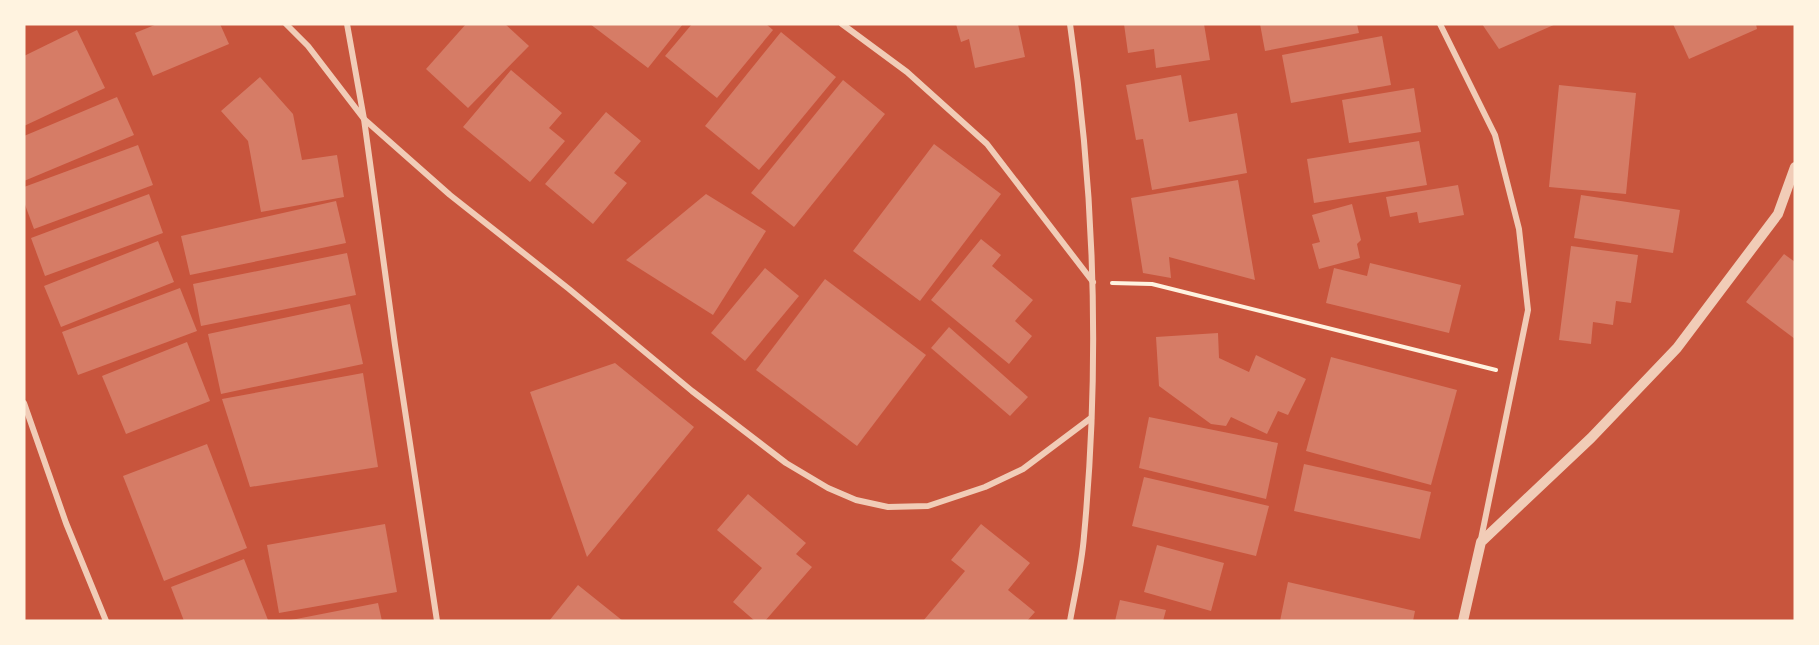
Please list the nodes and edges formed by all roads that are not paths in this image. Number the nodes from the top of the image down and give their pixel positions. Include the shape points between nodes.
1 (286, 24) edge
2 (347, 24) edge
3 (842, 24) edge
4 (1070, 24) edge
5 (1440, 24) edge
6 (364, 119) junction
7 (1795, 167) edge
8 (1094, 283) junction
9 (24, 403) edge
10 (1091, 418) junction
11 (1481, 542) junction
12 (106, 621) edge
13 (437, 621) edge
14 (1070, 621) edge
15 (1463, 621) edge

1 - 6 street via 308,46
2 - 6 street
3 - 8 street via 907,72 987,144
4 - 8 street via 1087,171
5 - 11 street via 1496,135 1519,229 1528,310
6 - 10 street via 450,195 692,391 828,489 888,507 928,506 960,497 1023,469
6 - 13 street
7 - 11 street via 1778,214 1677,348 1591,438
8 - 10 street
9 - 12 street
10 - 14 street via 1084,538
11 - 15 street

